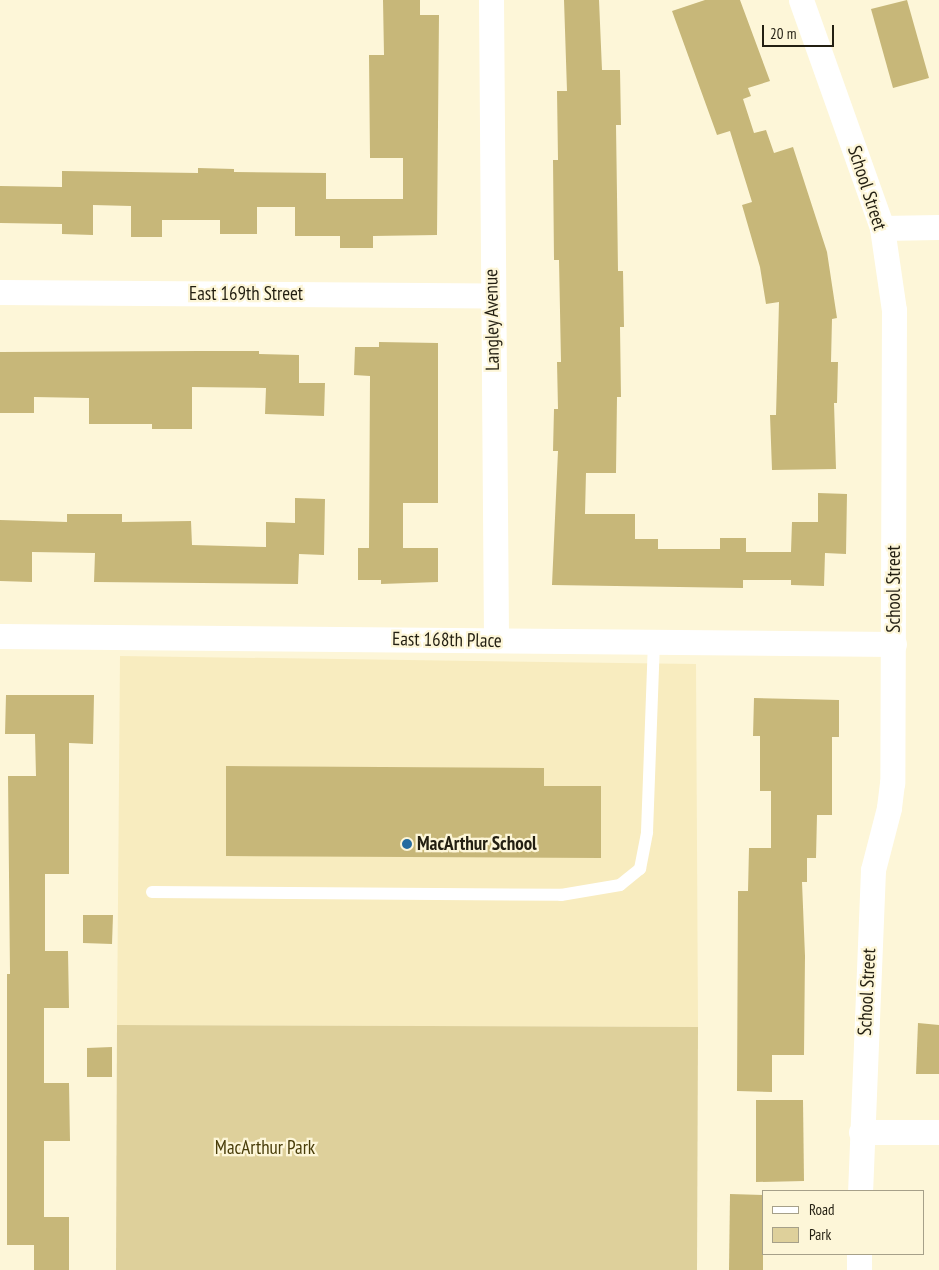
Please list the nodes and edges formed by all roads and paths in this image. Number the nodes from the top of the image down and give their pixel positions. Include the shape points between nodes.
1 (491, 0) edge
2 (801, 0) edge
3 (939, 227) edge
4 (882, 228) junction
5 (0, 292) edge
6 (491, 295) junction
7 (0, 636) edge
8 (496, 640) junction
9 (654, 644) junction
10 (894, 644) junction
11 (152, 892) dead end
12 (861, 1132) junction
13 (939, 1132) edge
14 (860, 1190) edge
15 (859, 1255) edge
16 (859, 1270) edge

1 - 6 street, Langley Avenue
2 - 4 street, School Street
3 - 4 street
4 - 10 street, School Street via 894,310
5 - 6 street, East 169th Street
6 - 8 street, Langley Avenue
7 - 8 street, East 168th Place
8 - 9 street, East 168th Place
9 - 10 street, East 168th Place
9 - 11 lane via 647,832 640,869 620,885 561,895
10 - 12 street, School Street via 892,783 873,870
12 - 13 street
12 - 14 street, School Street
15 - 16 street

